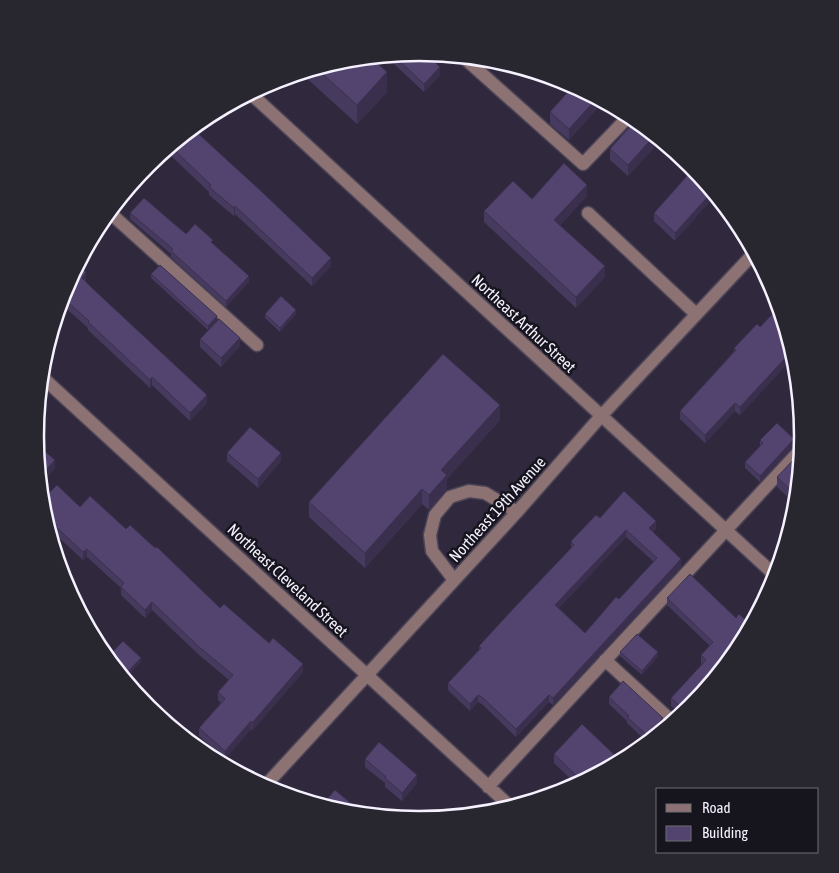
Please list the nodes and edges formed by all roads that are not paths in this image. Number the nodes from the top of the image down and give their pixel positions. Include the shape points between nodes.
1 (471, 64) edge
2 (256, 99) edge
3 (624, 121) edge
4 (588, 213) dead end
5 (115, 217) edge
6 (749, 257) edge
7 (696, 314) junction
8 (257, 345) dead end
9 (48, 382) edge
10 (602, 416) junction
11 (794, 457) edge
12 (518, 512) junction
13 (726, 530) junction
14 (770, 571) edge
15 (454, 580) junction
16 (605, 660) junction
17 (367, 674) junction
18 (668, 718) edge
19 (270, 781) edge
20 (488, 787) junction
21 (505, 802) edge

1 - 3 street via 583,164
2 - 10 street, Northeast Arthur Street
4 - 7 street
5 - 8 street
6 - 7 street, Northeast 19th Avenue
7 - 10 street, Northeast 19th Avenue
9 - 17 street, Northeast Cleveland Street
10 - 12 street, Northeast 19th Avenue
10 - 13 street, Northeast Arthur Street
11 - 13 street
12 - 15 street, Northeast 19th Avenue
12 - 15 street via 485,493 469,491 450,497 435,515 430,534 432,551
13 - 14 street, Northeast Arthur Street
13 - 16 street
15 - 17 street, Northeast 19th Avenue
16 - 18 street
16 - 20 street
17 - 19 street, Northeast 19th Avenue
17 - 20 street, Northeast Cleveland Street
20 - 21 street, Northeast Cleveland Street

